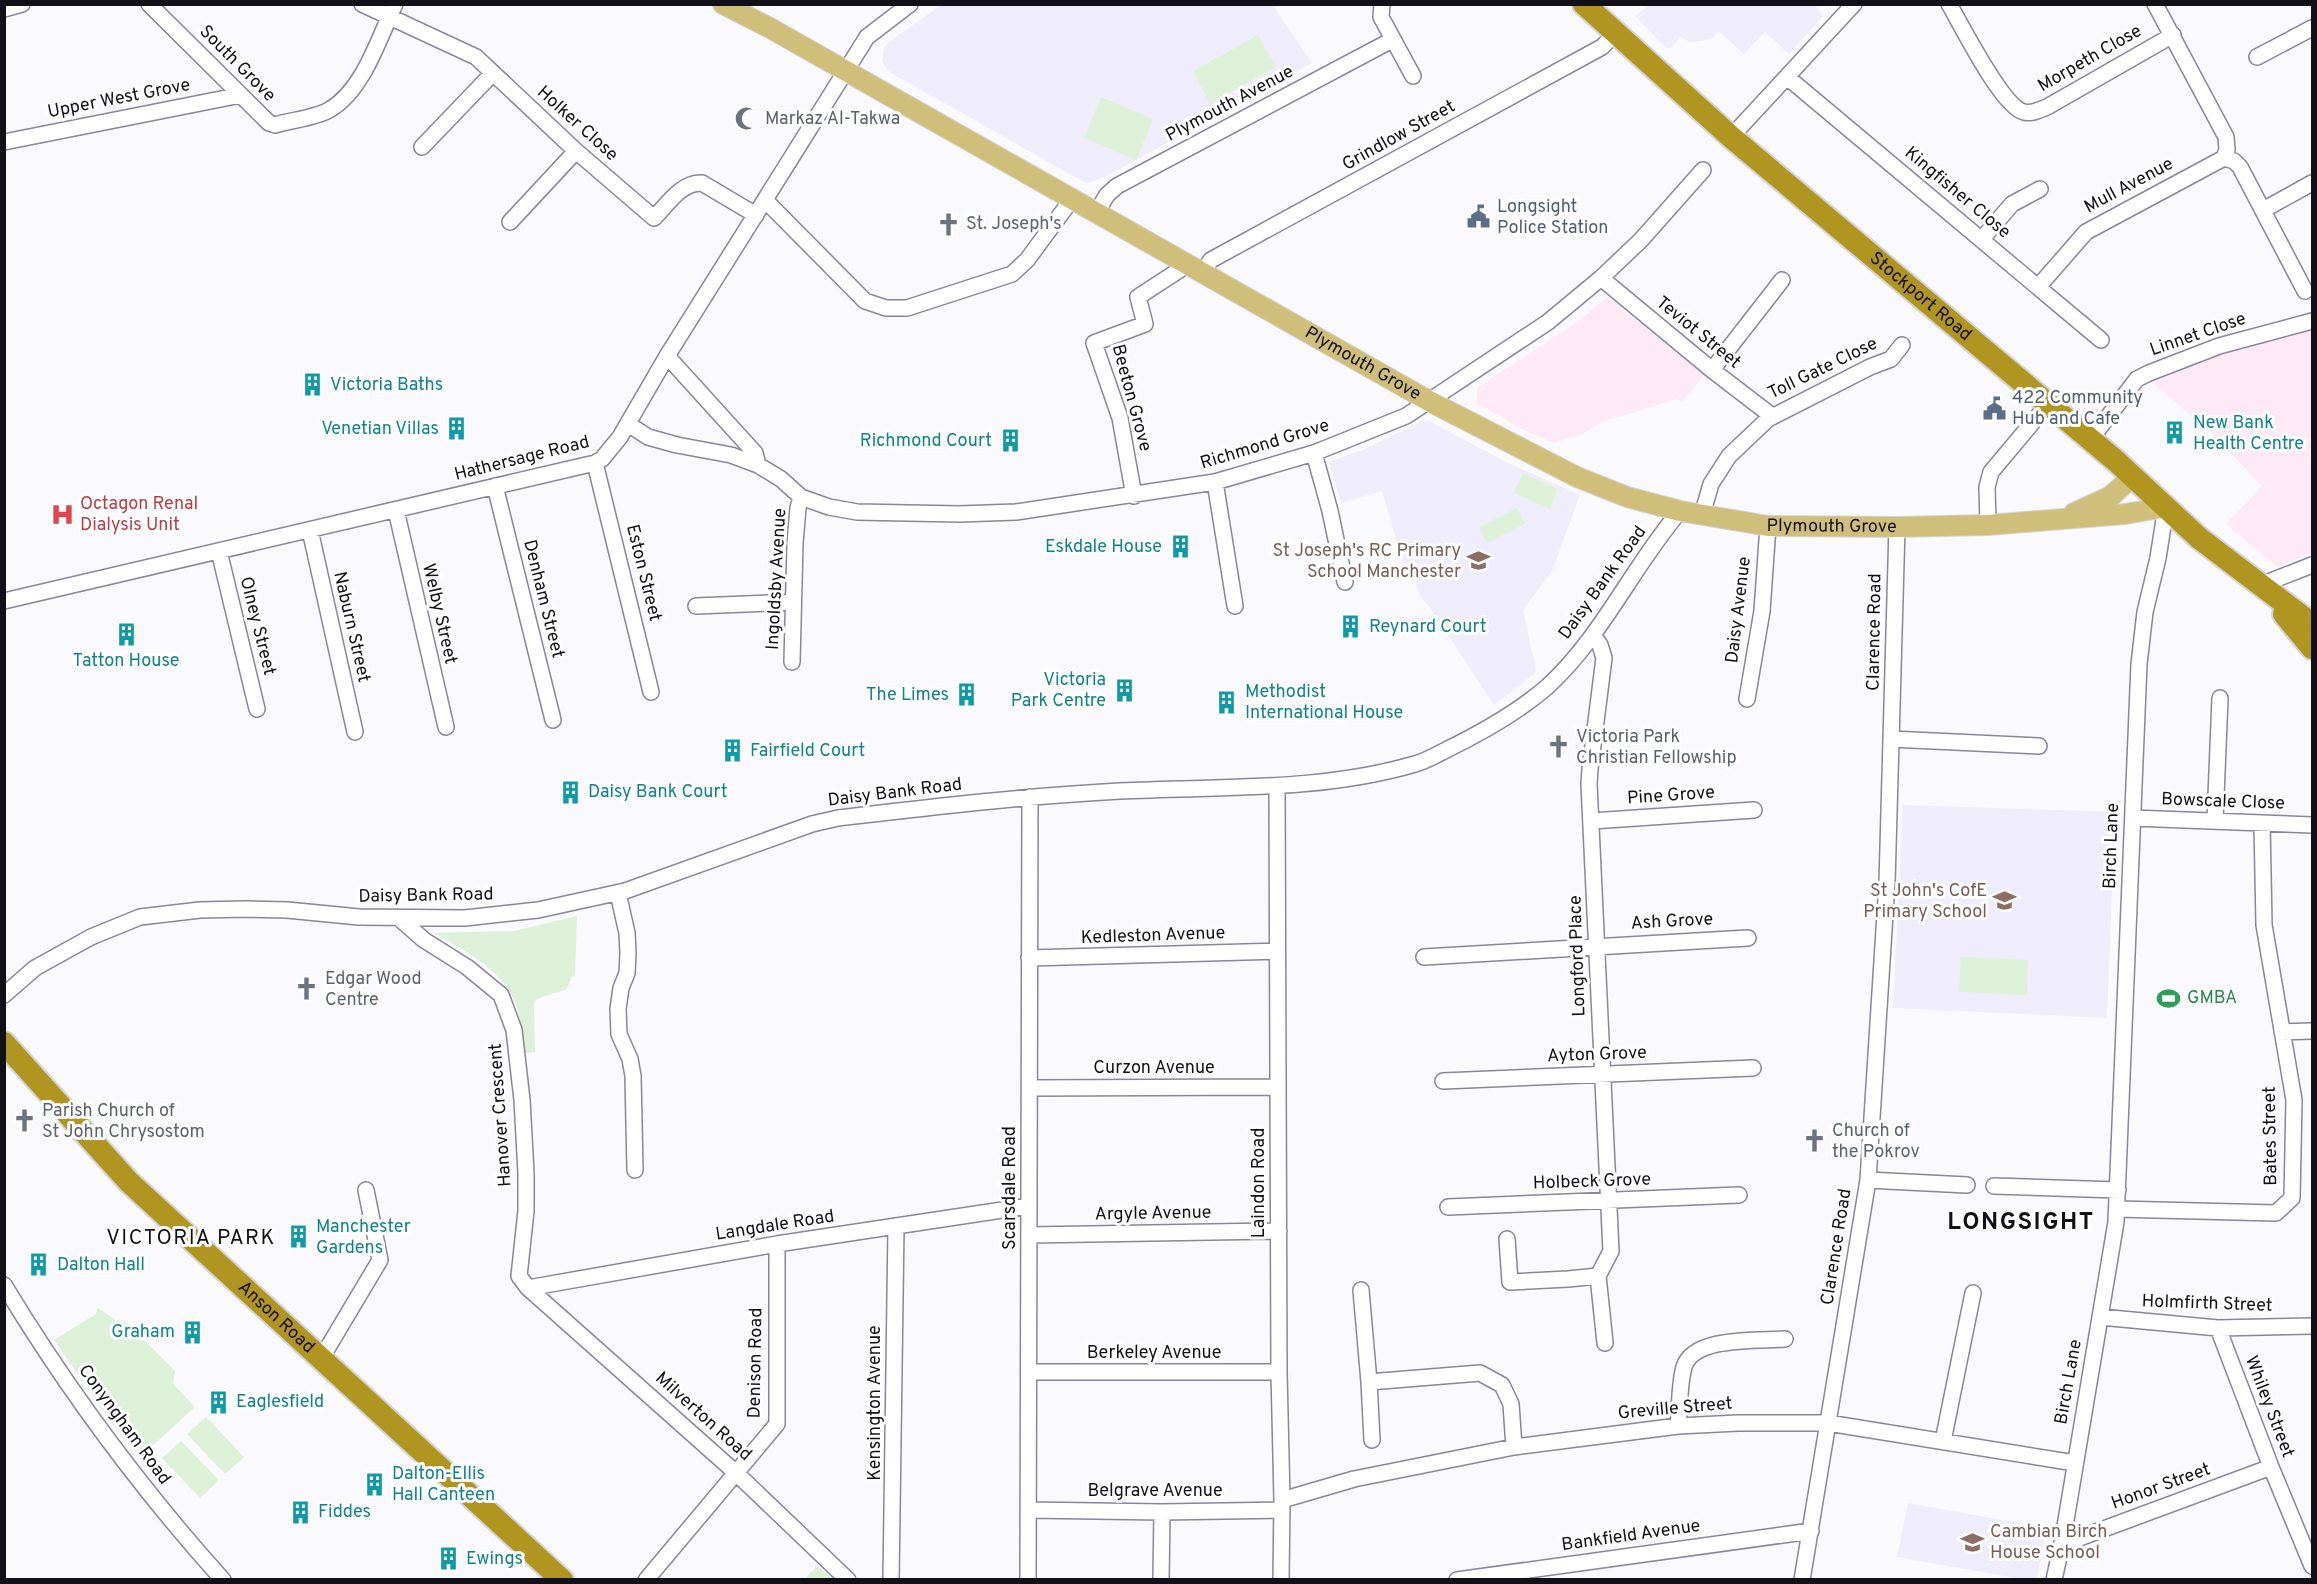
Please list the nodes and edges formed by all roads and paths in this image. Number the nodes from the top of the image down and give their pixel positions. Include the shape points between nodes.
1 (22, 4) edge
2 (149, 4) edge
3 (362, 4) edge
4 (723, 4) edge
5 (910, 4) edge
6 (1382, 4) edge
7 (1584, 4) edge
8 (1854, 4) edge
9 (1949, 4) edge
10 (2155, 4) edge
11 (4, 9) edge
12 (392, 11) edge
13 (2313, 28) edge
14 (1615, 34) junction
15 (2173, 35) junction
16 (1392, 40) junction
17 (2257, 57) dead end
18 (845, 71) junction
19 (493, 73) junction
20 (1413, 76) dead end
21 (1787, 76) junction
22 (241, 95) junction
23 (1731, 137) junction
24 (4, 142) edge
25 (422, 147) dead end
26 (576, 151) junction
27 (2224, 158) junction
28 (1703, 170) dead end
29 (2313, 183) edge
30 (2040, 189) dead end
31 (765, 200) junction
32 (1072, 200) junction
33 (2263, 210) junction
34 (1096, 213) junction
35 (756, 215) junction
36 (510, 222) dead end
37 (1982, 239) junction
38 (1194, 269) junction
39 (1601, 278) junction
40 (1782, 280) dead end
41 (2038, 287) junction
42 (2305, 291) dead end
43 (2313, 321) edge
44 (2101, 340) dead end
45 (1902, 345) dead end
46 (667, 356) junction
47 (1712, 370) junction
48 (1429, 401) junction
49 (2048, 404) junction
50 (1773, 416) junction
51 (628, 424) junction
52 (2090, 440) junction
53 (1314, 453) junction
54 (596, 463) junction
55 (758, 465) junction
56 (2133, 476) junction
57 (1215, 482) junction
58 (495, 486) junction
59 (1134, 496) junction
60 (801, 497) junction
61 (2166, 507) junction
62 (396, 510) junction
63 (1680, 512) junction
64 (1702, 515) junction
65 (2061, 519) junction
66 (1988, 525) junction
67 (1768, 526) junction
68 (1897, 527) junction
69 (310, 530) junction
70 (219, 551) junction
71 (2313, 565) edge
72 (1345, 582) dead end
73 (2260, 585) junction
74 (4, 601) edge
75 (793, 602) junction
76 (696, 606) dead end
77 (1235, 606) dead end
78 (2313, 624) edge
79 (1593, 635) junction
80 (2313, 648) edge
81 (792, 662) dead end
82 (651, 692) dead end
83 (2220, 698) dead end
84 (1747, 699) dead end
85 (257, 709) dead end
86 (553, 720) dead end
87 (446, 727) dead end
88 (355, 732) dead end
89 (1892, 739) junction
90 (2039, 746) dead end
91 (1276, 786) junction
92 (1030, 797) junction
93 (1754, 810) dead end
94 (2133, 818) junction
95 (1592, 821) junction
96 (2215, 821) junction
97 (2262, 823) junction
98 (2313, 825) edge
99 (618, 892) junction
100 (399, 918) junction
101 (1748, 938) dead end
102 (1598, 946) junction
103 (1277, 951) junction
104 (1424, 957) dead end
105 (1029, 958) junction
106 (4, 995) edge
107 (2313, 1031) edge
108 (2282, 1032) junction
109 (4, 1044) edge
110 (1753, 1068) dead end
111 (1602, 1074) junction
112 (1443, 1082) dead end
113 (1278, 1087) junction
114 (1030, 1088) junction
115 (635, 1170) dead end
116 (1868, 1180) junction
117 (1967, 1185) dead end
118 (1994, 1186) dead end
119 (366, 1190) dead end
120 (2118, 1190) junction
121 (1739, 1195) dead end
122 (1607, 1201) junction
123 (1029, 1206) junction
124 (1448, 1207) dead end
125 (2117, 1209) junction
126 (896, 1227) junction
127 (1279, 1231) junction
128 (1029, 1235) junction
129 (1507, 1239) dead end
130 (777, 1244) junction
131 (1598, 1276) junction
132 (4, 1286) edge
133 (528, 1287) junction
134 (1361, 1290) dead end
135 (1973, 1293) dead end
136 (2100, 1317) junction
137 (2313, 1326) edge
138 (2218, 1328) junction
139 (1785, 1339) dead end
140 (1605, 1343) dead end
141 (321, 1359) junction
142 (1029, 1372) junction
143 (1279, 1372) junction
144 (1369, 1382) junction
145 (1828, 1423) junction
146 (1678, 1426) junction
147 (1372, 1440) dead end
148 (1943, 1441) junction
149 (1514, 1447) junction
150 (2075, 1463) junction
151 (2271, 1467) junction
152 (735, 1472) junction
153 (1282, 1505) junction
154 (1029, 1510) junction
155 (1162, 1512) junction
156 (1811, 1531) junction
157 (2063, 1538) junction
158 (2313, 1566) edge
159 (223, 1580) edge
160 (562, 1580) edge
161 (646, 1580) edge
162 (848, 1580) edge
163 (891, 1580) edge
164 (1028, 1580) edge
165 (1161, 1580) edge
166 (1281, 1580) edge
167 (1457, 1580) edge
168 (1802, 1580) edge
169 (2054, 1580) edge

1 - 11 street
2 - 22 street, South Grove
3 - 12 street, Holker Close
4 - 18 main road, Plymouth Grove
5 - 18 street, Hathersage Road via 867,37
6 - 16 street via 1381,17
7 - 14 highway, Stockport Road
8 - 21 street
9 - 15 street, Morpeth Close via 2001,93 2014,108 2025,113 2047,107
10 - 15 street
12 - 19 street, Holker Close via 476,57
12 - 22 street, South Grove via 364,72 328,111 275,124
13 - 17 street
14 - 23 highway, Stockport Road
14 - 38 street, Grindlow Street via 1606,45
15 - 27 street via 2226,138
16 - 20 street
16 - 34 street, Plymouth Avenue via 1117,186
18 - 31 street, Hathersage Road
18 - 32 main road, Plymouth Grove
19 - 25 street
19 - 26 street, Holker Close
21 - 23 street
21 - 37 street, Kingfisher Close
22 - 24 street, Upper West Grove
23 - 49 highway, Stockport Road
26 - 35 street, Holker Close via 654,218 692,183 702,183
26 - 36 street
27 - 33 street via 2240,167
27 - 41 street, Mull Avenue via 2086,232
28 - 39 street, Richmond Grove
29 - 33 street
30 - 37 street via 2012,204
31 - 32 street via 865,301 886,308 907,308 1012,274
31 - 35 street, Hathersage Road
32 - 34 main road, Plymouth Grove
33 - 42 street
34 - 38 main road, Plymouth Grove
35 - 46 street, Hathersage Road
37 - 41 street, Kingfisher Close
38 - 48 main road, Plymouth Grove
38 - 59 street, Beeton Grove via 1138,297 1145,324 1094,343 1120,418
39 - 47 street, Teviot Street
39 - 48 street, Richmond Grove via 1548,322
40 - 47 street
41 - 44 street, Kingfisher Close
43 - 52 street, Linnet Close via 2219,346 2137,379
45 - 50 street, Toll Gate Close via 1891,359
46 - 51 street, Hathersage Road
46 - 55 street, Richmond Grove via 755,453
47 - 50 street, Teviot Street
48 - 53 street, Richmond Grove via 1406,416
48 - 63 main road, Plymouth Grove via 1576,477
49 - 52 highway, Stockport Road
49 - 66 street via 1991,472 1987,487
50 - 64 street, Toll Gate Close via 1729,456 1711,484
51 - 54 street, Hathersage Road
51 - 55 street, Richmond Grove via 648,437 731,455
52 - 56 highway, Stockport Road
53 - 57 street, Richmond Grove
53 - 72 street
54 - 58 street, Hathersage Road
54 - 82 street, Eston Street
55 - 60 street, Richmond Grove
56 - 61 highway, Stockport Road
56 - 65 main road, Plymouth Grove via 2111,496
57 - 59 street, Richmond Grove
57 - 77 street
58 - 62 street, Hathersage Road
58 - 86 street, Denham Street
59 - 60 street, Richmond Grove via 1016,512 959,514 857,512
60 - 75 street, Ingoldsby Avenue
61 - 65 main road, Plymouth Grove
61 - 73 highway, Stockport Road
61 - 94 street, Birch Lane via 2139,664
62 - 69 street, Hathersage Road
62 - 87 street, Welby Street
63 - 64 main road, Plymouth Grove
63 - 79 street, Daisy Bank Road
64 - 67 main road, Plymouth Grove
65 - 66 main road, Plymouth Grove
66 - 68 main road, Plymouth Grove
67 - 68 main road, Plymouth Grove
67 - 84 street, Daisy Avenue via 1762,611
68 - 89 street, Clarence Road
69 - 70 street, Hathersage Road
69 - 88 street, Naburn Street
70 - 74 street, Hathersage Road
70 - 85 street, Olney Street
71 - 73 street
73 - 78 highway, Stockport Road
73 - 80 highway, Stockport Road
75 - 76 street
75 - 81 street, Ingoldsby Avenue
79 - 91 street, Daisy Bank Road via 1547,686 1479,735 1417,764 1344,780
79 - 95 street, Longford Place via 1604,658 1590,769
83 - 96 street
89 - 90 street
89 - 116 street, Clarence Road
91 - 92 street, Daisy Bank Road
91 - 103 street, Laindon Road
92 - 99 street, Daisy Bank Road via 838,818
92 - 105 street, Scarsdale Road
93 - 95 street, Pine Grove
94 - 96 street, Bowscale Close
94 - 120 street, Birch Lane
95 - 102 street, Longford Place
96 - 97 street, Bowscale Close
97 - 98 street, Bowscale Close
97 - 108 street, Bates Street via 2264,925
99 - 100 street, Daisy Bank Road via 538,910 465,918
99 - 115 street via 628,953 618,1009 619,1034 633,1076
100 - 106 street, Daisy Bank Road via 245,909 140,917 90,937 35,968
100 - 133 street, Hanover Crescent via 501,995 514,1030 526,1173 519,1276
101 - 102 street, Ash Grove
102 - 104 street, Ash Grove
102 - 111 street, Longford Place
103 - 105 street, Kedleston Avenue
103 - 113 street, Laindon Road
105 - 114 street, Scarsdale Road
107 - 108 street
108 - 125 street, Bates Street via 2294,1100 2292,1198 2276,1213
109 - 141 highway, Anson Road via 129,1182
110 - 111 street, Ayton Grove
111 - 112 street, Ayton Grove
111 - 122 street, Longford Place
113 - 114 street, Curzon Avenue
113 - 127 street, Laindon Road
114 - 123 street, Scarsdale Road
116 - 117 street
116 - 145 street, Clarence Road
118 - 120 street
119 - 141 street via 380,1260
120 - 125 street, Birch Lane
121 - 122 street, Holbeck Grove
122 - 124 street, Holbeck Grove
122 - 131 street, Longford Place via 1611,1251
123 - 126 street, Langdale Road
123 - 128 street, Scarsdale Road
125 - 136 street, Birch Lane
126 - 130 street, Langdale Road
126 - 163 street, Kensington Avenue
127 - 128 street, Argyle Avenue
127 - 143 street, Laindon Road
128 - 142 street, Scarsdale Road
129 - 131 street via 1511,1289
130 - 133 street, Langdale Road
130 - 152 street, Denison Road via 777,1424
131 - 140 street
132 - 159 street, Conyngham Road via 148,1494
133 - 152 street, Milverton Road
134 - 144 street
135 - 148 street
136 - 138 street, Holmfirth Street
136 - 150 street, Birch Lane
137 - 138 street, Holmfirth Street
138 - 151 street, Whiley Street
139 - 146 street via 1754,1335 1699,1349 1685,1364
141 - 160 highway, Anson Road
142 - 143 street, Berkeley Avenue
142 - 154 street, Scarsdale Road
143 - 153 street, Laindon Road
144 - 147 street
144 - 149 street via 1479,1373 1502,1385 1511,1404
145 - 146 street, Greville Street
145 - 148 street, Greville Street
145 - 156 street, Clarence Road
146 - 149 street, Greville Street
148 - 150 street, Greville Street
149 - 153 street, Greville Street via 1354,1479
150 - 157 street, Birch Lane
151 - 157 street, Honor Street via 2074,1540
151 - 158 street, Whiley Street
152 - 161 street, Denison Road
152 - 162 street, Milverton Road
153 - 155 street, Belgrave Avenue
153 - 166 street, Laindon Road
154 - 155 street, Belgrave Avenue
154 - 164 street, Scarsdale Road
155 - 165 street
156 - 167 street, Bankfield Avenue
156 - 168 street, Clarence Road
157 - 169 street, Birch Lane

